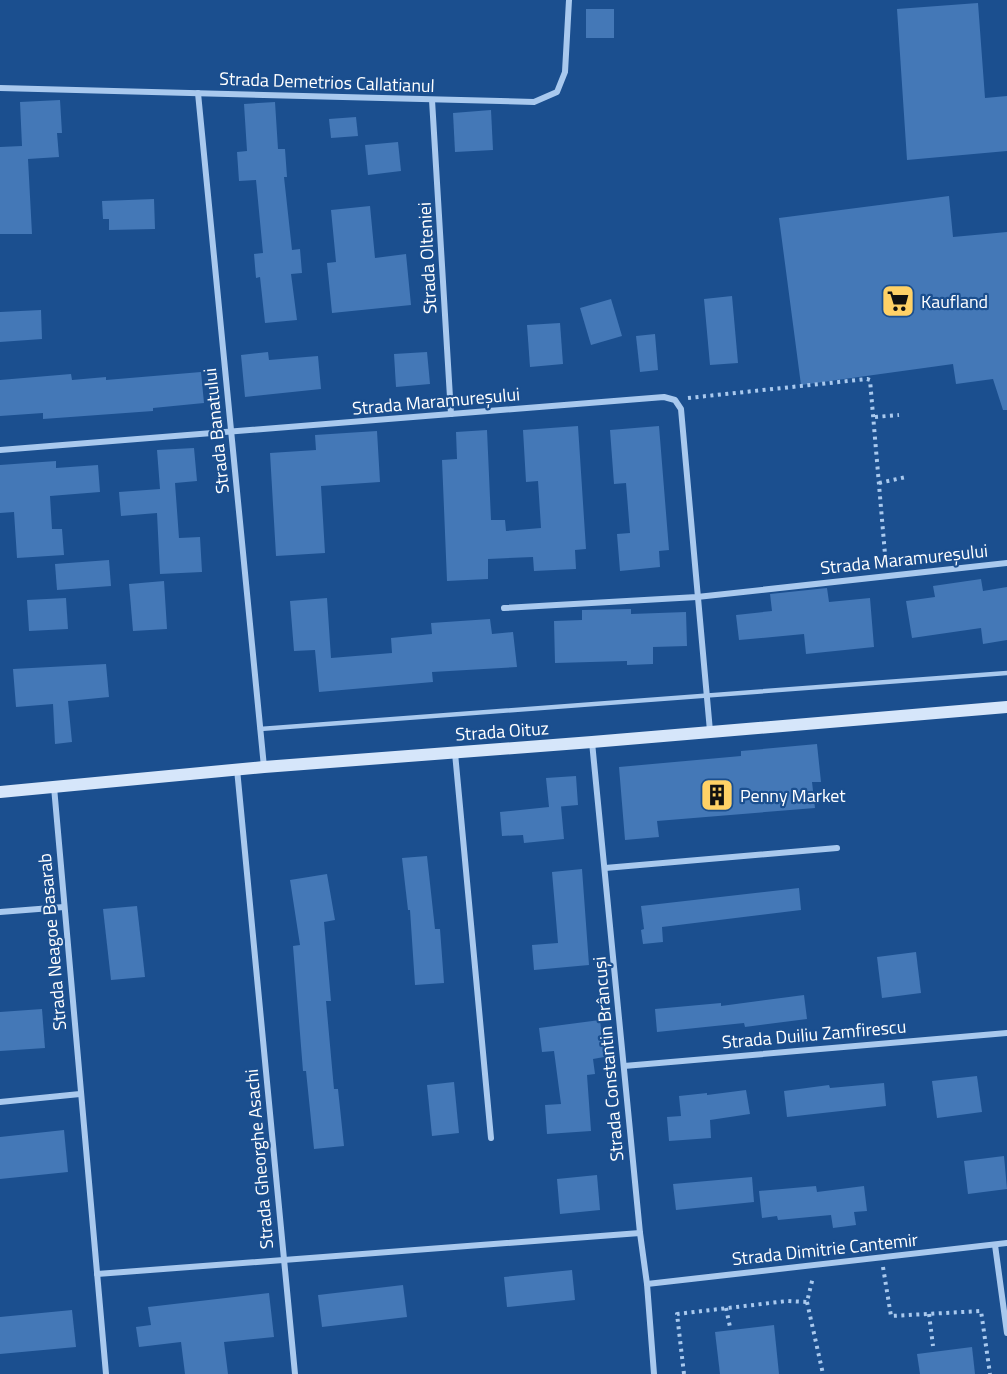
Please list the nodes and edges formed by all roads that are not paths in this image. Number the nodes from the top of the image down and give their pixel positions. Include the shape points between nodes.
1 (569, 0) edge
2 (0, 88) edge
3 (198, 93) junction
4 (432, 100) junction
5 (451, 414) junction
6 (231, 433) junction
7 (0, 450) edge
8 (1007, 563) edge
9 (698, 597) junction
10 (504, 608) dead end
11 (1007, 673) edge
12 (707, 696) junction
13 (1007, 706) edge
14 (260, 729) junction
15 (710, 731) junction
16 (592, 742) junction
17 (455, 752) junction
18 (264, 766) junction
19 (237, 770) junction
20 (54, 788) junction
21 (0, 792) edge
22 (837, 848) dead end
23 (605, 868) junction
24 (64, 907) junction
25 (0, 912) edge
26 (1007, 1033) edge
27 (624, 1066) junction
28 (80, 1094) junction
29 (0, 1102) edge
30 (491, 1138) dead end
31 (640, 1233) junction
32 (1007, 1244) edge
33 (995, 1245) junction
34 (283, 1261) junction
35 (98, 1274) junction
36 (647, 1284) junction
37 (1007, 1333) edge
38 (106, 1374) edge
39 (295, 1374) edge
40 (654, 1374) edge

1 - 4 street, Strada Demetrios Callatianul via 565,72 557,92 534,102
2 - 3 street, Strada Demetrios Callatianul
3 - 4 street, Strada Demetrios Callatianul
3 - 6 street, Strada Banatului
4 - 5 street, Strada Olteniei
5 - 6 street, Strada Maramureșului
5 - 9 street, Strada Maramureșului via 664,397 675,400 681,409
6 - 7 street, Strada Maramureșului
6 - 14 street, Strada Banatului
8 - 9 street, Strada Maramureșului
9 - 10 street, Strada Maramureșului
9 - 12 street
11 - 12 lane
12 - 14 lane
12 - 15 street
13 - 15 main road, Strada Oituz
14 - 18 street, Strada Banatului
15 - 16 main road, Strada Oituz
16 - 17 main road, Strada Oituz
16 - 23 street, Strada Constantin Brâncuși
17 - 18 main road, Strada Oituz
17 - 30 street
18 - 19 main road, Strada Oituz
19 - 20 main road, Strada Oituz
19 - 34 street, Strada Gheorghe Asachi
20 - 21 main road, Strada Oituz
20 - 24 street, Strada Neagoe Basarab
22 - 23 street
23 - 27 street, Strada Constantin Brâncuși
24 - 25 street
24 - 28 street, Strada Neagoe Basarab
26 - 27 street, Strada Duiliu Zamfirescu
27 - 31 street, Strada Constantin Brâncuși
28 - 29 street
28 - 35 street, Strada Neagoe Basarab
31 - 34 street, Strada Gheorghe Asachi
31 - 36 street, Strada Constantin Brâncuși
32 - 33 street, Strada Dimitrie Cantemir
33 - 36 street, Strada Dimitrie Cantemir
33 - 37 street
34 - 35 street
34 - 39 street
35 - 38 street, Strada Neagoe Basarab
36 - 40 street, Strada Constantin Brâncuși

